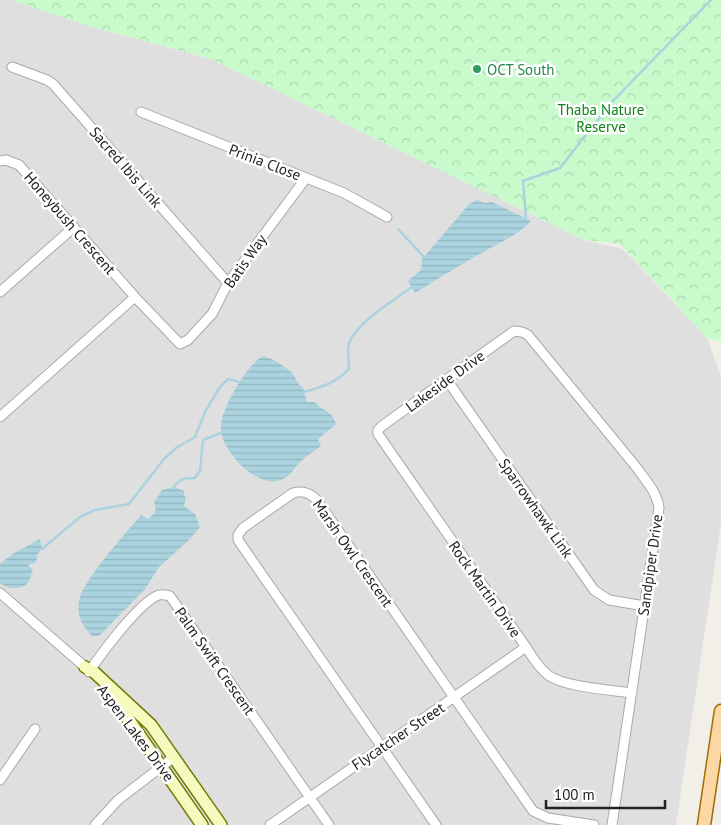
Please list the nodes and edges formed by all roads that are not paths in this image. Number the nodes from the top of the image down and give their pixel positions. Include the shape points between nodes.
1 (12, 67) dead end
2 (141, 112) dead end
3 (0, 161) edge
4 (306, 178) junction
5 (387, 217) dead end
6 (74, 227) junction
7 (228, 283) junction
8 (0, 292) edge
9 (135, 296) junction
10 (512, 332) joint
11 (184, 343) joint
12 (447, 380) junction
13 (0, 416) edge
14 (378, 430) joint
15 (2, 594) edge
16 (645, 606) junction
17 (526, 647) junction
18 (88, 670) junction
19 (632, 693) junction
20 (454, 698) junction
21 (721, 711) edge
22 (36, 729) dead end
23 (382, 747) junction
24 (174, 757) junction
25 (162, 766) junction
26 (0, 780) edge
27 (310, 797) junction
28 (95, 825) edge
29 (202, 825) edge
30 (221, 825) edge
31 (270, 825) edge
32 (329, 825) edge
33 (436, 825) edge
34 (594, 825) edge
35 (612, 825) edge
36 (704, 825) edge

1 - 7 street, Sacred Ibis Link via 53,84
2 - 4 street, Prinia Close
3 - 6 street, Honeybush Crescent via 19,165
4 - 5 street, Prinia Close via 344,193
4 - 7 street, Batis Way
6 - 8 street
6 - 9 street, Honeybush Crescent
7 - 11 street, Batis Way via 212,314
9 - 11 street, Honeybush Crescent via 177,343
9 - 13 street
10 - 12 street, Lakeside Drive
10 - 16 street, Sandpiper Drive via 528,335 655,492 658,508
12 - 14 street, Lakeside Drive
12 - 16 street, Sparrowhawk Link via 594,590 609,600
14 - 17 street, Rock Martin Drive via 381,439
15 - 18 street
16 - 19 street, Sandpiper Drive
17 - 19 street, Rock Martin Drive via 552,678
17 - 20 street, Flycatcher Street
18 - 24 street, Aspen Lakes Drive via 142,715
18 - 25 street, Aspen Lakes Drive via 120,707
18 - 27 street, Palm Swift Crescent via 140,607 158,595 170,596
19 - 35 street, Sandpiper Drive
20 - 23 street, Flycatcher Street
20 - 23 street, Marsh Owl Crescent via 317,500 301,492 289,495 243,528 238,540
20 - 34 street via 533,811 548,818
21 - 36 main road
22 - 26 street
23 - 27 street, Flycatcher Street
23 - 33 street
24 - 25 street
24 - 30 street, Aspen Lakes Drive
25 - 28 street via 118,800
25 - 29 street, Aspen Lakes Drive
27 - 31 street, Flycatcher Street
27 - 32 street

